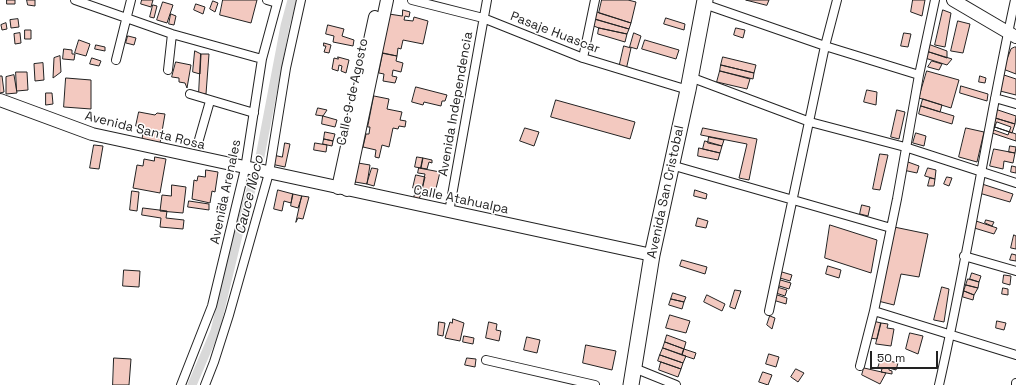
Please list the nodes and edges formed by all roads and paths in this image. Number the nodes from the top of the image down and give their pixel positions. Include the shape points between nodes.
1 (75, 0) edge
2 (131, 0) edge
3 (267, 0) edge
4 (301, 0) edge
5 (379, 0) edge
6 (388, 0) edge
7 (412, 0) edge
8 (487, 0) edge
9 (595, 0) edge
10 (837, 0) edge
11 (934, 0) edge
12 (953, 0) edge
13 (1015, 0) edge
14 (278, 2) edge
15 (705, 2) edge
16 (125, 17) junction
17 (484, 18) junction
18 (1013, 33) edge
19 (172, 34) junction
20 (825, 46) junction
21 (583, 58) junction
22 (262, 59) junction
23 (116, 60) dead end
24 (168, 70) dead end
25 (919, 75) junction
26 (689, 83) junction
27 (190, 94) dead end
28 (995, 98) junction
29 (0, 100) edge
30 (210, 101) junction
31 (1016, 104) edge
32 (254, 113) junction
33 (810, 122) junction
34 (198, 143) dead end
35 (905, 148) junction
36 (671, 165) junction
37 (248, 169) junction
38 (980, 172) junction
39 (267, 173) junction
40 (1016, 183) edge
41 (342, 189) junction
42 (793, 201) junction
43 (449, 212) junction
44 (891, 228) junction
45 (652, 255) junction
46 (964, 256) junction
47 (1016, 271) edge
48 (769, 311) dead end
49 (874, 311) junction
50 (951, 334) junction
51 (1016, 355) edge
52 (486, 360) dead end
53 (860, 366) dead end
54 (634, 368) junction
55 (181, 385) edge
56 (205, 385) edge
57 (595, 385) edge
58 (631, 385) edge
59 (676, 385) edge
60 (939, 385) edge

1 - 16 street
2 - 16 street
3 - 14 street
4 - 39 street
5 - 41 street, Calle 9 de Agosto
6 - 41 street, Calle 9 de Agosto
7 - 17 street, Pasaje Huascar
8 - 17 street, Avenida Independencia
9 - 21 street
10 - 20 street
11 - 25 street
12 - 18 street
13 - 18 street
14 - 22 street, Avenida Arenales
15 - 20 street
15 - 26 highway, Avenida San Cristobal
16 - 19 street
16 - 23 street
17 - 21 street, Pasaje Huascar
17 - 43 street, Avenida Independencia
18 - 28 street
19 - 22 street
19 - 24 street
20 - 25 street
20 - 33 street
21 - 26 street, Pasaje Huascar
22 - 32 street, Avenida Arenales
25 - 35 street
26 - 33 street, Pasaje Huascar
26 - 36 highway, Avenida San Cristobal
27 - 30 street
28 - 31 street
28 - 38 street
29 - 37 street, Avenida Santa Rosa via 92,134
30 - 32 street
30 - 34 street
32 - 37 street, Avenida Arenales
33 - 35 street, Pasaje Huascar
33 - 42 street
35 - 38 street, Pasaje Huascar
35 - 44 street
36 - 42 street
36 - 45 highway, Avenida San Cristobal
37 - 39 street, Avenida Santa Rosa
37 - 55 street, Avenida Arenales via 212,306
38 - 40 street, Pasaje Huascar
38 - 46 street
39 - 41 street, Calle Atahualpa
39 - 56 street via 229,315
41 - 43 street, Calle Atahualpa
42 - 44 street
42 - 48 street
43 - 45 street, Calle Atahualpa
44 - 49 street
45 - 54 highway, Avenida San Cristobal
46 - 47 street
46 - 50 street
49 - 50 street
49 - 53 street
50 - 51 street
50 - 60 street
52 - 57 street
54 - 58 highway, Avenida San Cristobal
54 - 59 street

